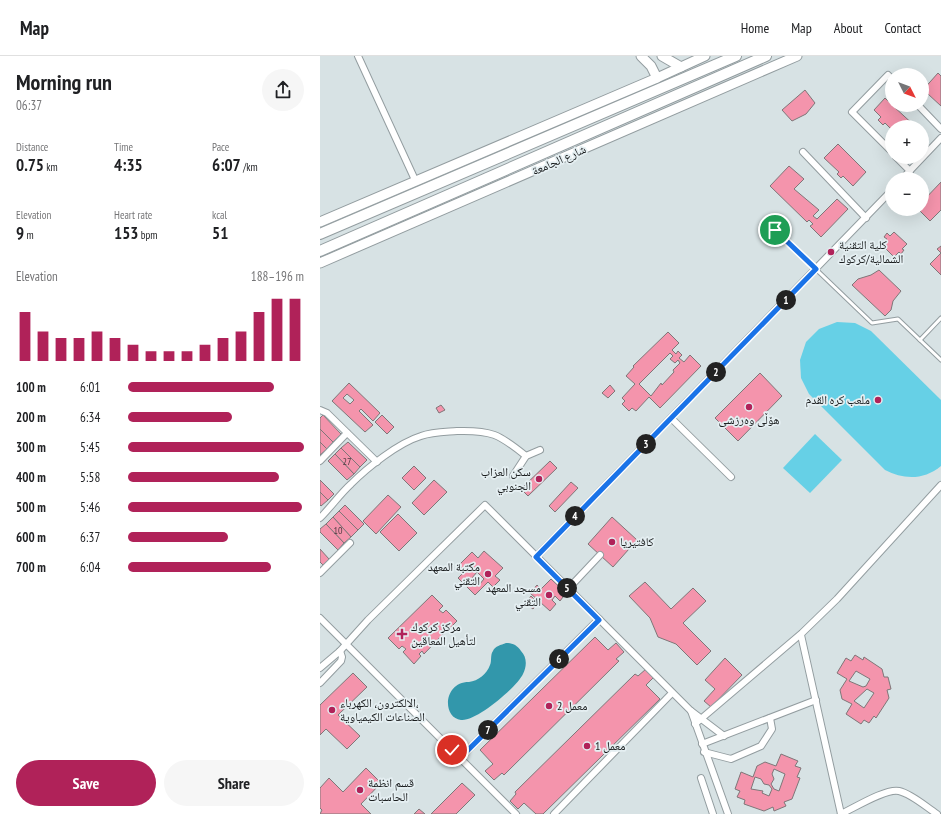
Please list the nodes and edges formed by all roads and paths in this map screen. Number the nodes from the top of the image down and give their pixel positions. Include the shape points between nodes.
1 (358, 56) edge
2 (641, 56) edge
3 (655, 56) edge
4 (662, 56) edge
5 (703, 56) edge
6 (736, 56) edge
7 (766, 56) edge
8 (797, 56) edge
9 (648, 63) junction
10 (681, 67) junction
11 (657, 78) junction
12 (885, 78) edge
13 (925, 112) edge
14 (941, 129) edge
15 (941, 138) edge
16 (885, 145) edge
17 (803, 152) dead end
18 (904, 164) edge
19 (910, 170) joint
20 (416, 182) junction
21 (885, 198) edge
22 (866, 218) junction
23 (320, 222) edge
24 (775, 230) dead end
25 (320, 234) edge
26 (320, 251) edge
27 (320, 263) edge
28 (816, 269) junction
29 (941, 318) edge
30 (920, 340) junction
31 (941, 360) edge
32 (320, 410) edge
33 (671, 418) junction
34 (348, 433) junction
35 (540, 450) dead end
36 (526, 456) junction
37 (320, 461) edge
38 (377, 462) junction
39 (513, 476) dead end
40 (731, 477) dead end
41 (941, 485) edge
42 (320, 518) edge
43 (350, 543) dead end
44 (600, 555) dead end
45 (536, 557) junction
46 (320, 573) edge
47 (568, 589) junction
48 (320, 618) edge
49 (599, 620) junction
50 (801, 635) junction
51 (345, 643) junction
52 (340, 651) junction
53 (320, 668) edge
54 (320, 683) edge
55 (672, 692) junction
56 (816, 700) junction
57 (691, 711) junction
58 (770, 718) junction
59 (701, 719) junction
60 (695, 724) junction
61 (724, 736) junction
62 (702, 744) junction
63 (704, 752) junction
64 (460, 758) junction
65 (701, 778) dead end
66 (516, 814) edge
67 (554, 814) edge
68 (714, 814) edge
69 (728, 814) edge
70 (841, 814) edge
71 (937, 814) edge

1 - 20 street
2 - 9 street
3 - 9 street
4 - 10 street
5 - 10 street
6 - 25 main road
7 - 26 main road
8 - 27 street, شارع الجامعة
9 - 11 street
10 - 11 street
11 - 20 street
12 - 16 street via 852,112
13 - 14 street
15 - 19 street
17 - 22 street
18 - 19 street
20 - 23 street
21 - 22 street
22 - 28 street
24 - 28 lane
28 - 30 lane via 872,323 898,319
28 - 33 street
29 - 30 lane
30 - 31 lane
32 - 34 street via 327,413
33 - 40 street
33 - 45 street
34 - 37 street
34 - 38 street
35 - 36 street
36 - 38 street via 495,434 479,431 443,432 420,436
36 - 39 street
38 - 42 street via 350,484
41 - 50 street
43 - 46 street
44 - 47 street
45 - 47 street
45 - 51 street via 485,505
47 - 49 street
48 - 51 street
49 - 55 street
49 - 64 street
50 - 56 street
50 - 59 street
51 - 52 street
51 - 64 street
52 - 53 street
52 - 54 street via 341,661
55 - 57 street
55 - 67 street
56 - 58 street
56 - 70 street
57 - 59 street
57 - 60 street
58 - 61 street
58 - 63 street via 772,728 761,746 731,759
59 - 60 street
59 - 61 street
60 - 62 street
61 - 62 street
62 - 63 street
63 - 69 street
64 - 66 street
65 - 68 street
70 - 71 street via 886,793 896,791 907,794

